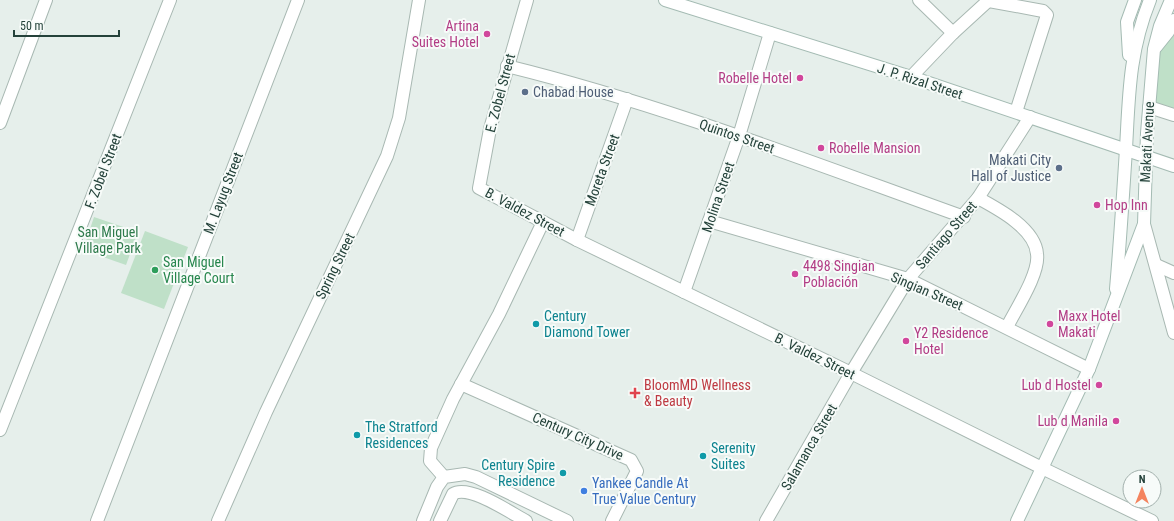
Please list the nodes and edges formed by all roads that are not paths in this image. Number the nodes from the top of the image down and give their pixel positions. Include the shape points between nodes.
1 (46, 0) edge
2 (170, 0) edge
3 (298, 0) edge
4 (419, 0) edge
5 (527, 0) edge
6 (665, 0) edge
7 (919, 0) edge
8 (989, 0) edge
9 (1135, 0) edge
10 (1150, 0) edge
11 (1171, 0) edge
12 (1174, 20) edge
13 (770, 33) junction
14 (953, 34) junction
15 (1154, 49) junction
16 (506, 66) junction
17 (1130, 72) junction
18 (911, 77) junction
19 (627, 99) junction
20 (1149, 107) junction
21 (1016, 112) junction
22 (1174, 115) edge
23 (1030, 117) junction
24 (0, 123) edge
25 (739, 136) junction
26 (1126, 149) junction
27 (1146, 156) junction
28 (1174, 166) edge
29 (479, 188) joint
30 (978, 198) junction
31 (964, 217) junction
32 (543, 222) junction
33 (709, 222) junction
34 (1144, 224) junction
35 (577, 240) junction
36 (1156, 265) junction
37 (1174, 273) edge
38 (908, 279) junction
39 (684, 292) junction
40 (1114, 305) junction
41 (1007, 327) junction
42 (1174, 333) edge
43 (1089, 369) junction
44 (851, 373) junction
45 (461, 384) junction
46 (0, 430) edge
47 (1042, 468) junction
48 (444, 477) junction
49 (97, 521) edge
50 (218, 521) edge
51 (423, 521) edge
52 (440, 521) edge
53 (526, 521) edge
54 (567, 521) edge
55 (612, 521) edge
56 (766, 521) edge
57 (1017, 521) edge
58 (1152, 521) edge

1 - 24 street
2 - 46 street, F. Zobel Street
3 - 49 street, M. Layug Street
4 - 50 street, Spring Street via 398,118 387,156 266,412
5 - 16 street, E. Zobel Street
6 - 13 street, J. P. Rizal Street
7 - 14 street
8 - 14 street
8 - 21 street via 1047,13
9 - 17 street via 1128,22
10 - 17 street, Makati Avenue via 1140,23
11 - 15 street, Makati Avenue
12 - 15 street
13 - 18 street, J. P. Rizal Street
13 - 25 street, Molina Street
14 - 18 street
15 - 20 street, Makati Avenue
16 - 19 street, Quintos Street
16 - 29 street, E. Zobel Street via 490,128
17 - 26 street, Makati Avenue
18 - 21 street, J. P. Rizal Street
19 - 25 street, Quintos Street
19 - 35 street, Moreta Street
20 - 22 street
20 - 27 street, Makati Avenue
21 - 23 street, J. P. Rizal Street
23 - 26 street, J. P. Rizal Street
23 - 30 street, Santiago Street
25 - 31 street, Quintos Street
25 - 33 street, Molina Street
26 - 27 street, J. P. Rizal Street
26 - 40 street, Makati Avenue
27 - 28 street, J. P. Rizal Street
27 - 34 street, Makati Avenue
29 - 32 street, B. Valdez Street
30 - 31 street, Santiago Street
30 - 41 street via 1022,227 1030,236 1038,254 1032,278
31 - 38 street, Santiago Street
32 - 35 street, B. Valdez Street
32 - 45 street via 499,314
33 - 38 street, Singian Street
33 - 39 street, Molina Street
34 - 36 street
34 - 40 street, Makati Avenue
35 - 39 street, B. Valdez Street
36 - 37 street
36 - 42 street
38 - 41 street, Singian Street
38 - 44 street, Santiago Street
39 - 44 street, B. Valdez Street
40 - 43 street, Makati Avenue
41 - 43 street, Singian Street
43 - 47 street, Makati Avenue
44 - 47 street, B. Valdez Street
44 - 56 street, Salamanca Street
45 - 48 street via 430,448 430,461
45 - 55 street, Century City Drive via 631,460 637,471
47 - 57 street, Makati Avenue
47 - 58 street, B. Valdez Street
48 - 51 street via 437,487
48 - 54 street via 465,474 476,477
52 - 53 street via 453,494 461,491 478,496

